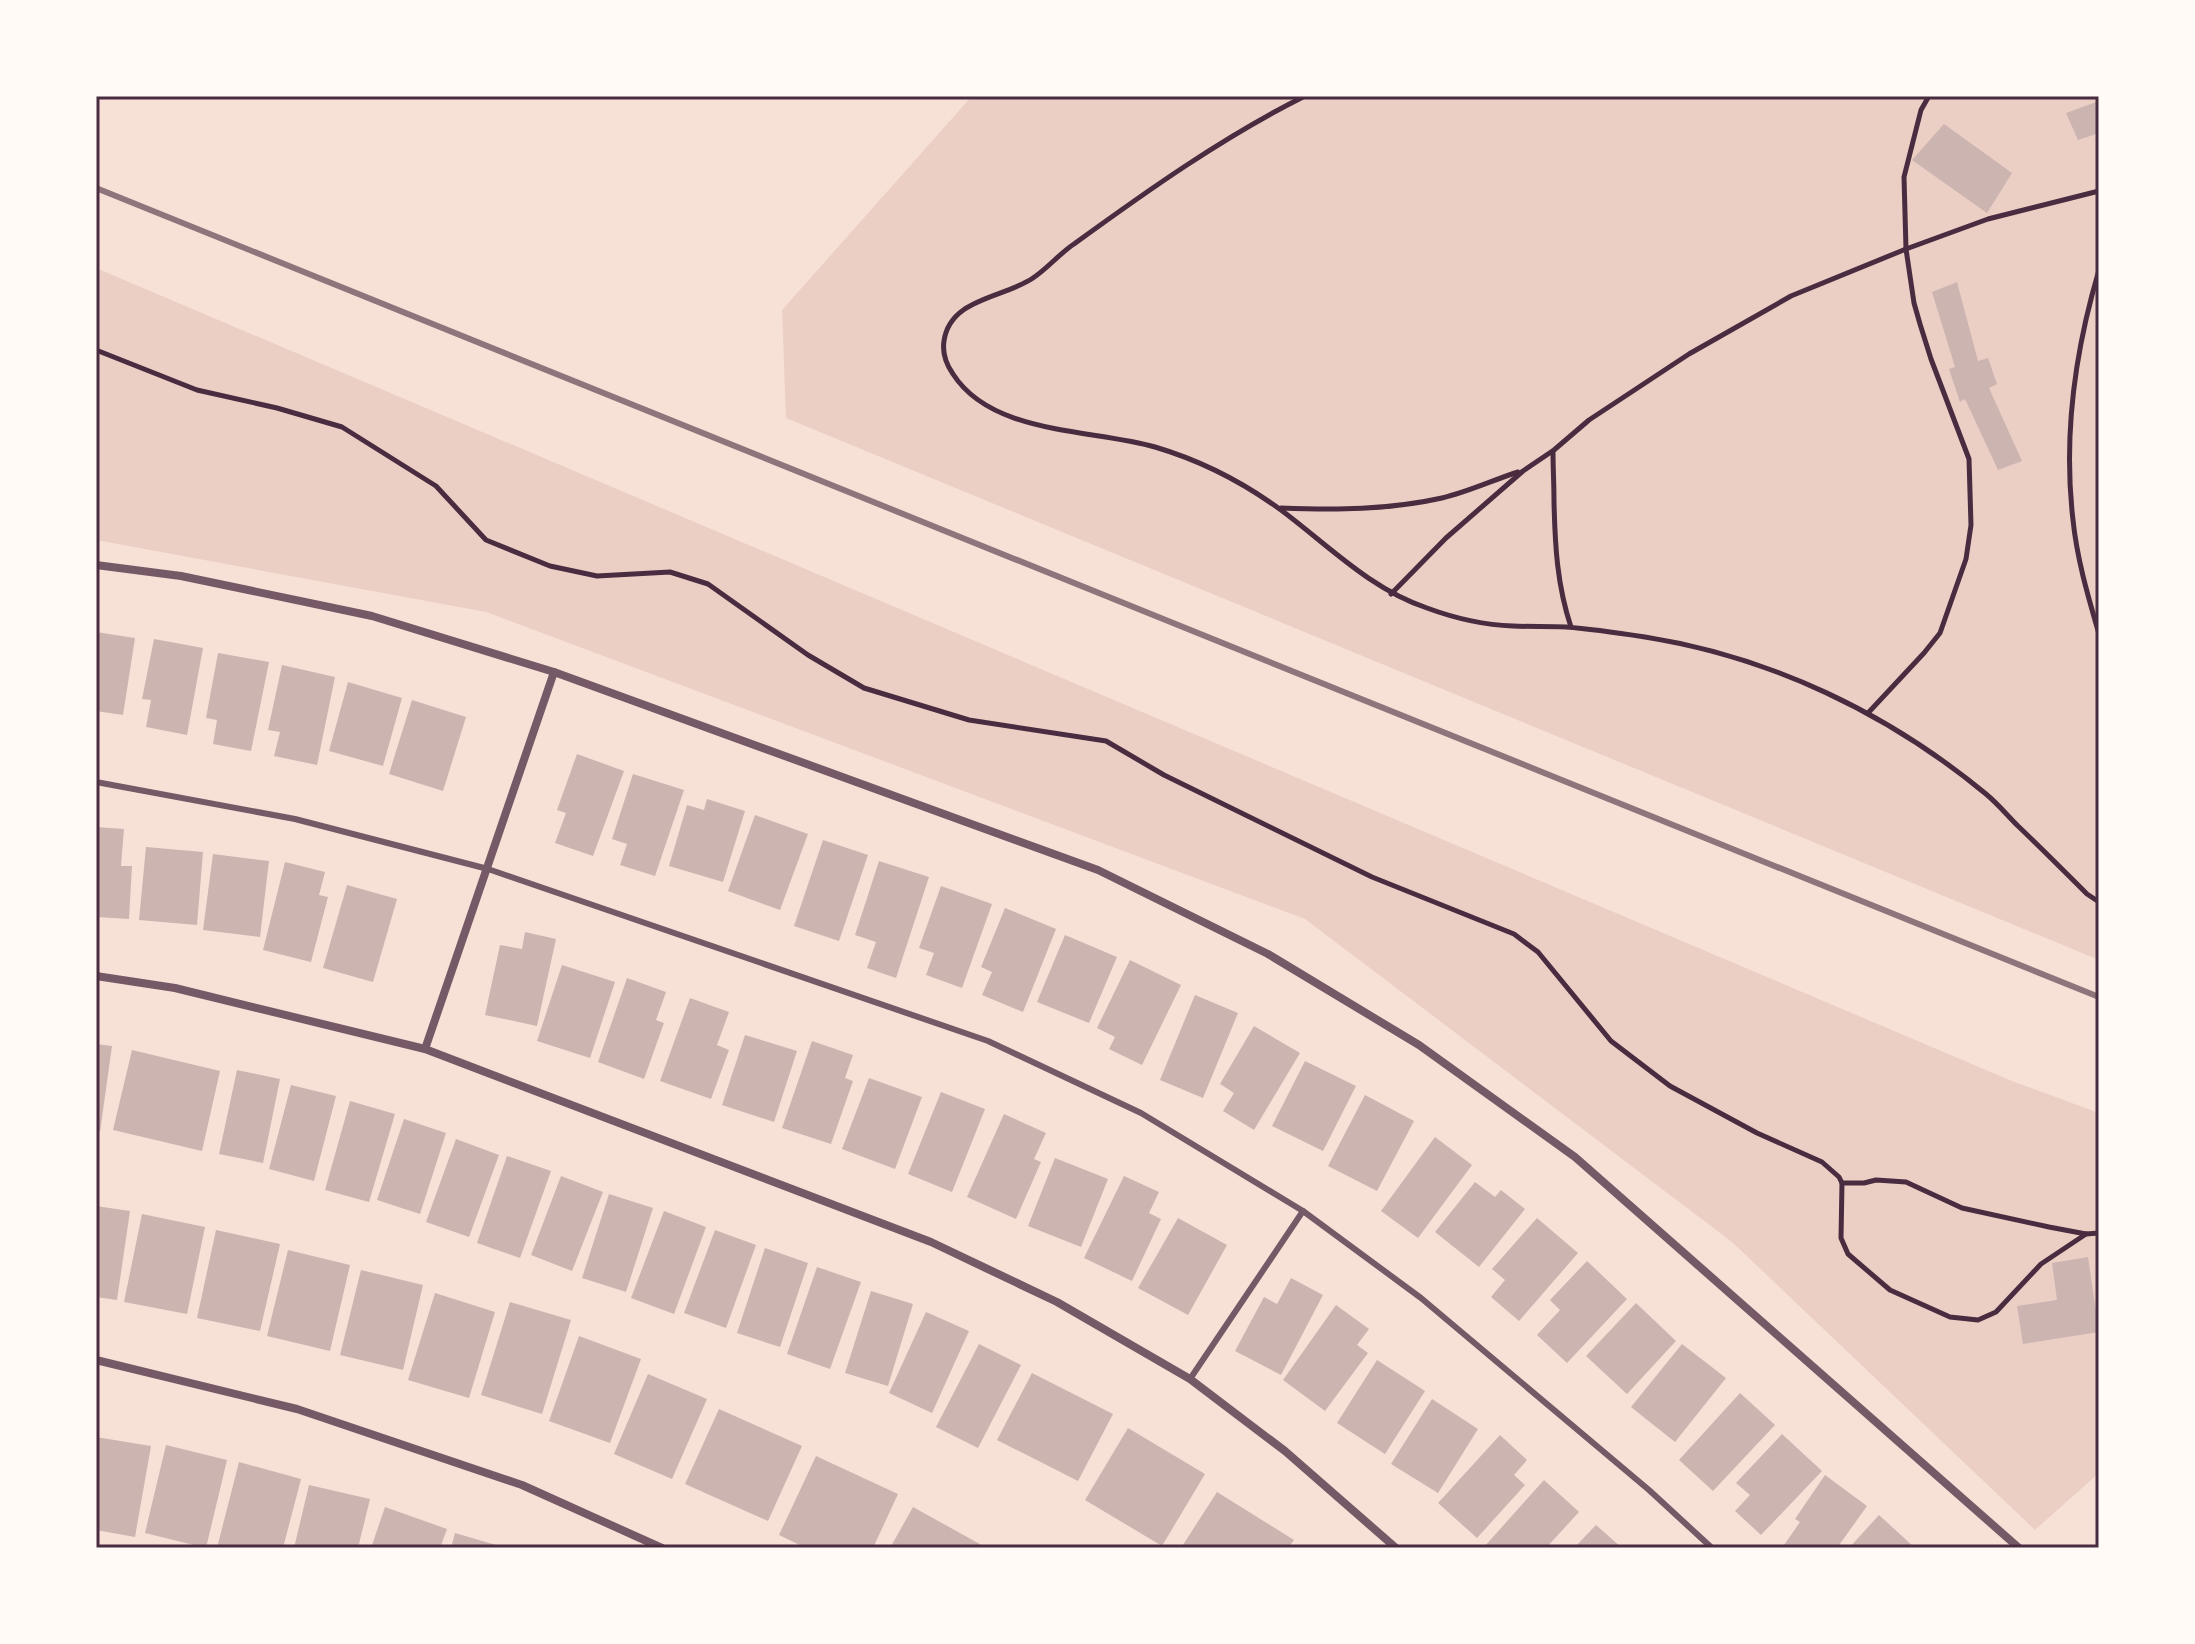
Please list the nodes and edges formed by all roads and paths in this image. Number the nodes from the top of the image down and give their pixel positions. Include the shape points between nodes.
1 (1305, 96) edge
2 (1929, 96) edge
3 (2099, 191) edge
4 (1906, 249) junction
5 (2099, 270) edge
6 (96, 350) edge
7 (1554, 450) junction
8 (1523, 471) junction
9 (1279, 508) junction
10 (96, 565) edge
11 (1391, 594) junction
12 (1571, 627) junction
13 (2099, 634) edge
14 (554, 672) junction
15 (1868, 713) junction
16 (96, 782) edge
17 (488, 869) junction
18 (2099, 902) edge
19 (96, 976) edge
20 (425, 1049) junction
21 (1842, 1183) junction
22 (1303, 1211) junction
23 (2099, 1233) edge
24 (2086, 1234) junction
25 (96, 1360) edge
26 (1190, 1379) junction
27 (662, 1548) edge
28 (1396, 1548) edge
29 (1712, 1548) edge
30 (2019, 1548) edge

1 - 9 path via 1227,140 1069,247 1032,279 962,311 944,341 945,362 960,386 984,405 1041,427 1155,447 1249,488
2 - 4 path via 1917,121 1904,177
3 - 4 path via 1988,219
4 - 7 path via 1791,296 1689,354 1589,420
4 - 15 path via 1914,303 1969,459 1971,525 1966,559 1940,633
5 - 13 path via 2079,349 2069,433 2073,519
6 - 21 path via 197,390 342,427 436,486 486,540 550,566 597,576 670,572 708,584 864,688 969,720 1106,741 1372,877 1514,934 1538,952 1611,1041 1670,1086 1822,1162
7 - 8 path
7 - 12 path via 1557,573
8 - 9 path via 1413,503
8 - 11 path
9 - 11 path
10 - 14 street via 181,576 372,616
11 - 12 path via 1468,621
12 - 15 path via 1672,641 1731,656
14 - 17 street
14 - 30 street via 1098,870 1268,954 1419,1045 1575,1157
15 - 18 path via 1988,796
16 - 17 lane via 295,819
17 - 20 street
17 - 22 lane via 988,1041 1141,1113
19 - 20 street via 175,988
20 - 26 street via 931,1242 1057,1302
21 - 24 path via 1906,1182 1962,1208
21 - 24 path via 1841,1238 1848,1254 1890,1290 1950,1317 1978,1320 1996,1312 2041,1264
22 - 26 lane
22 - 29 lane via 1421,1298
23 - 24 path
25 - 27 street via 297,1409 522,1485
26 - 28 street via 1285,1451

